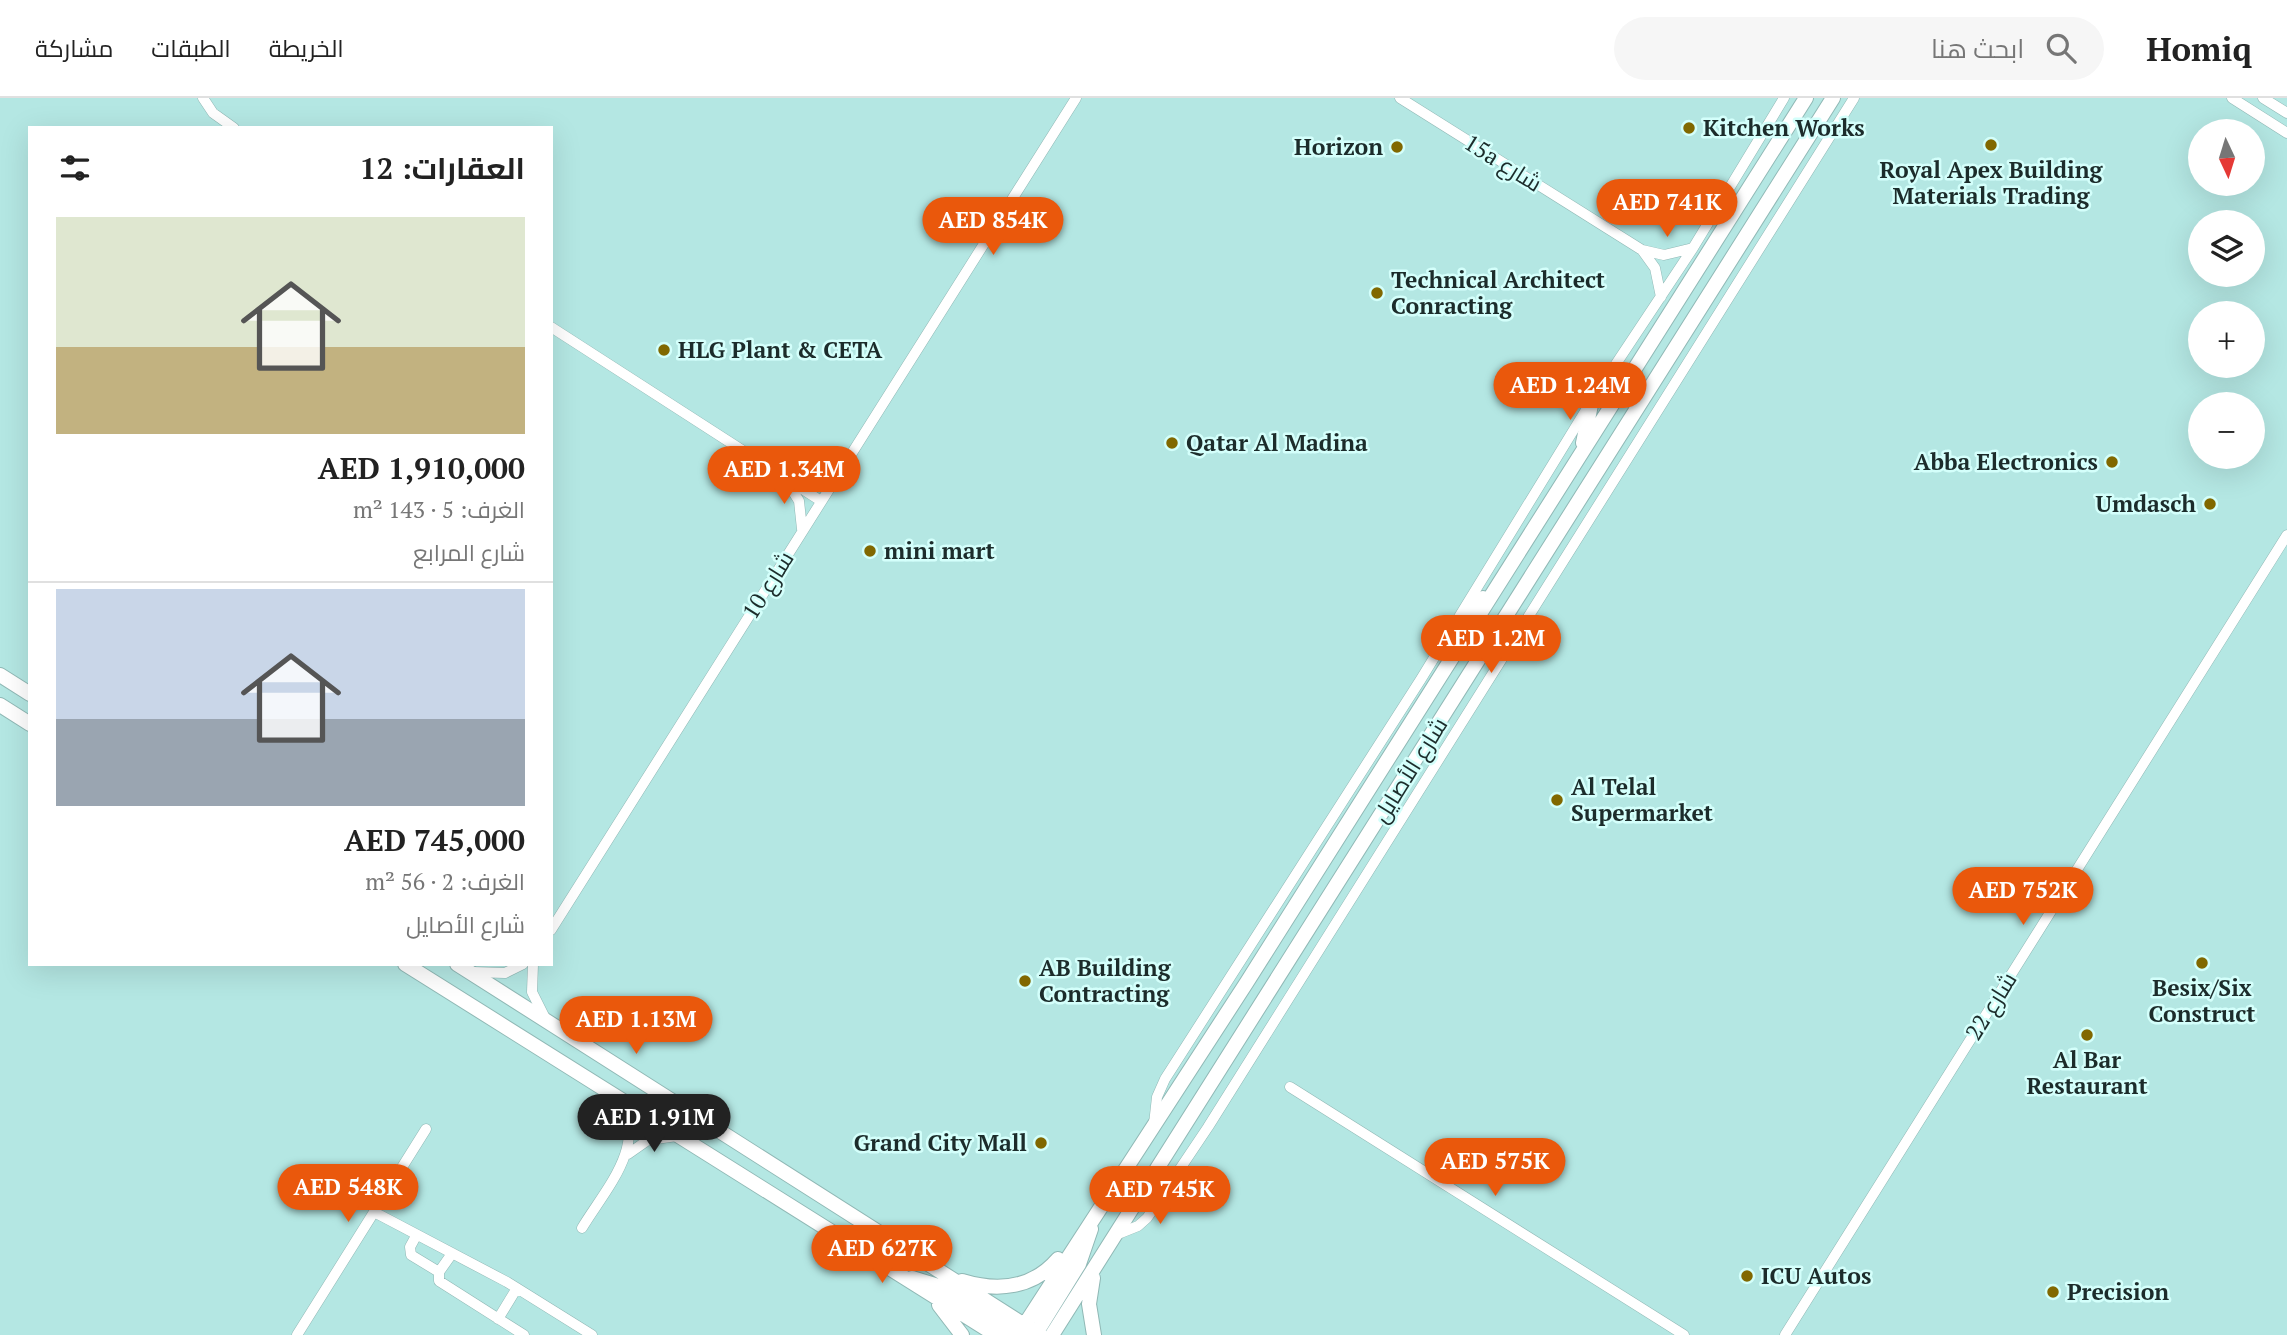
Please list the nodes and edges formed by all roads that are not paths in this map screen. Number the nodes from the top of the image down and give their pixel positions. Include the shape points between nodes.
1 (204, 98) edge
2 (1076, 98) edge
3 (1400, 98) edge
4 (1784, 98) edge
5 (1806, 98) edge
6 (1833, 98) edge
7 (1854, 98) edge
8 (2232, 98) edge
9 (2263, 98) edge
10 (2287, 113) edge
11 (230, 126) edge
12 (2287, 133) edge
13 (1693, 248) junction
14 (1642, 250) junction
15 (1661, 297) junction
16 (553, 328) edge
17 (1592, 400) junction
18 (1581, 452) junction
19 (839, 472) junction
20 (782, 476) junction
21 (821, 501) junction
22 (802, 532) junction
23 (2287, 535) edge
24 (1493, 592) junction
25 (1451, 630) junction
26 (0, 674) edge
27 (28, 693) edge
28 (0, 705) edge
29 (28, 723) edge
30 (553, 927) edge
31 (408, 966) edge
32 (518, 966) edge
33 (533, 966) edge
34 (463, 968) edge
35 (550, 1022) junction
36 (1290, 1087) dead end
37 (613, 1096) junction
38 (1154, 1124) junction
39 (426, 1129) dead end
40 (677, 1136) junction
41 (625, 1157) junction
42 (374, 1212) junction
43 (1093, 1217) junction
44 (582, 1228) dead end
45 (1118, 1234) junction
46 (416, 1236) junction
47 (451, 1255) junction
48 (1097, 1268) junction
49 (439, 1272) junction
50 (946, 1276) junction
51 (904, 1278) junction
52 (517, 1289) junction
53 (932, 1296) junction
54 (498, 1318) junction
55 (1028, 1333) edge
56 (297, 1335) edge
57 (524, 1335) edge
58 (592, 1335) edge
59 (962, 1335) edge
60 (996, 1335) edge
61 (1052, 1335) edge
62 (1094, 1335) edge
63 (1684, 1335) edge
64 (1785, 1335) edge

1 - 11 street via 213,113
2 - 19 street, شارع 10
3 - 14 street, 15a شارع
4 - 13 street
5 - 18 main road, شارع الأصايل
6 - 45 main road, شارع الأصايل
7 - 45 street via 1202,1137 1147,1218
8 - 12 street
9 - 10 street
13 - 14 street, 15a شارع via 1672,254
13 - 15 street
14 - 15 street, 15a شارع via 1658,275
15 - 17 street
16 - 20 street
17 - 18 main road
17 - 25 street
18 - 24 main road, شارع الأصايل
19 - 20 street via 818,481
19 - 21 street, شارع 10
20 - 21 street
20 - 22 street via 799,501
21 - 22 street, شارع 10
22 - 30 street, شارع 10
23 - 64 street, شارع 22
24 - 25 main road
24 - 38 main road, شارع الأصايل
25 - 38 street via 1165,1079
26 - 27 main road
28 - 29 main road
31 - 37 main road
32 - 34 street via 497,974
33 - 35 street via 534,999
34 - 35 main road
35 - 50 main road
36 - 63 street
37 - 40 main road
37 - 41 street via 630,1128
38 - 43 main road, شارع الأصايل
39 - 42 street
40 - 41 street via 648,1140
40 - 51 main road
41 - 44 street
42 - 46 street
42 - 56 street
43 - 50 main road via 1051,1267 1024,1283 986,1287
43 - 55 main road, شارع الأصايل
45 - 48 main road, شارع الأصايل
46 - 47 street
46 - 49 street via 411,1255
47 - 49 street
47 - 52 street
48 - 61 main road, شارع الأصايل
48 - 62 main road via 1089,1304
49 - 54 street via 441,1282
50 - 55 main road
51 - 53 main road
51 - 55 main road via 931,1283
52 - 54 street
52 - 58 street
53 - 59 main road
53 - 60 main road
54 - 57 street

